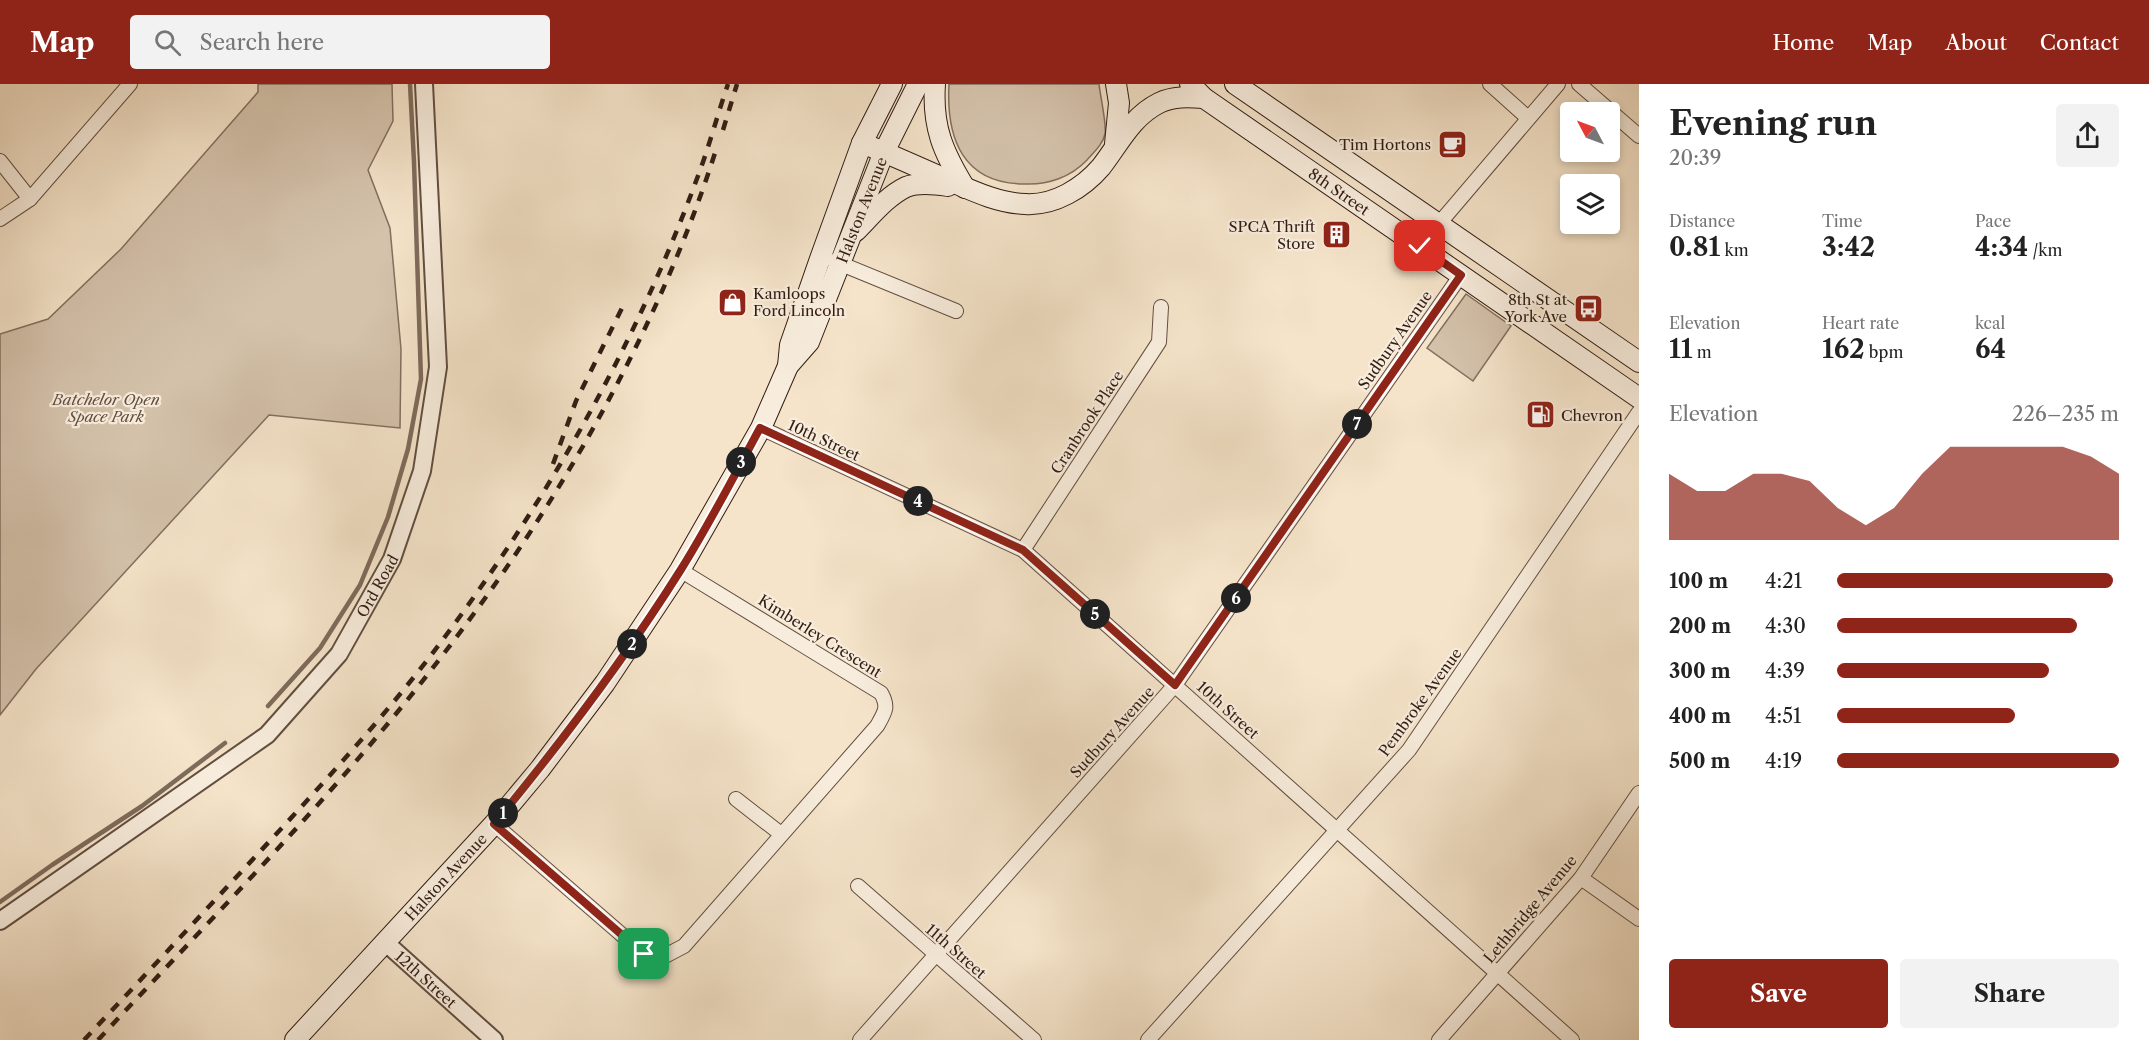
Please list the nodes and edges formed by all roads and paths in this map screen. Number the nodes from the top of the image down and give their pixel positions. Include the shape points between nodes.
1 (130, 84) edge
2 (424, 84) edge
3 (892, 84) edge
4 (918, 84) edge
5 (935, 84) edge
6 (1116, 84) edge
7 (1190, 84) edge
8 (1235, 84) edge
9 (1247, 84) edge
10 (1490, 84) edge
11 (1558, 84) edge
12 (1579, 84) edge
13 (1204, 98) junction
14 (1269, 107) junction
15 (1528, 118) junction
16 (1639, 136) edge
17 (862, 143) junction
18 (1115, 145) junction
19 (884, 152) junction
20 (0, 160) edge
21 (965, 188) junction
22 (30, 199) junction
23 (0, 219) edge
24 (1437, 224) junction
25 (851, 236) junction
26 (1420, 246) junction
27 (821, 256) junction
28 (840, 263) junction
29 (1461, 275) junction
30 (1161, 307) dead end
31 (956, 311) dead end
32 (1639, 362) edge
33 (788, 366) junction
34 (1639, 398) edge
35 (1639, 412) edge
36 (760, 428) junction
37 (1023, 550) junction
38 (681, 570) junction
39 (1175, 685) junction
40 (1639, 793) edge
41 (736, 799) dead end
42 (494, 824) junction
43 (1338, 831) junction
44 (781, 834) junction
45 (1581, 878) junction
46 (858, 886) dead end
47 (1639, 919) edge
48 (0, 921) edge
49 (386, 943) junction
50 (936, 955) junction
51 (1497, 974) junction
52 (296, 1040) edge
53 (494, 1040) edge
54 (860, 1040) edge
55 (1034, 1040) edge
56 (1148, 1040) edge
57 (1439, 1040) edge
58 (1572, 1040) edge

1 - 22 street
2 - 48 street, Ord Road via 438,367 422,471 392,560 339,654 267,735
3 - 17 main road, Halston Avenue
4 - 19 main road, Halston Avenue
5 - 21 main road via 938,132 948,160
6 - 18 main road via 1119,103
7 - 13 main road, 8th Street
8 - 14 main road, 8th Street
9 - 14 main road
10 - 15 street
11 - 15 street
12 - 16 street
13 - 18 main road via 1160,102 1133,123
13 - 26 main road, 8th Street
14 - 24 main road, 8th Street
15 - 24 street
17 - 19 main road
17 - 27 main road, Halston Avenue
18 - 21 main road via 1078,188 1053,201 1027,204 998,200
19 - 21 main road
19 - 25 main road, Halston Avenue
20 - 22 street
21 - 25 main road via 930,183 907,187
22 - 23 street
24 - 26 street
24 - 32 main road, 8th Street
25 - 28 main road, Halston Avenue
26 - 29 main road, 8th Street
27 - 28 street
27 - 33 main road, Halston Avenue via 790,345
28 - 31 street
28 - 33 main road, Halston Avenue via 809,342
29 - 34 main road, 8th Street
29 - 39 street, Sudbury Avenue
30 - 37 street, Cranbrook Place via 1159,342
33 - 36 main road, Halston Avenue
35 - 43 street, Pembroke Avenue via 1409,750
36 - 37 street, 10th Street
36 - 38 main road, Halston Avenue
37 - 39 street, 10th Street
38 - 42 main road, Halston Avenue via 605,683
38 - 44 street, Kimberley Crescent via 871,686 886,702 877,726
39 - 43 street, 10th Street
39 - 50 street, Sudbury Avenue
40 - 45 street, Lethbridge Avenue
41 - 44 street
42 - 44 street, Kimberley Crescent via 644,954 663,957 684,946
42 - 49 main road, Halston Avenue
43 - 51 street, 10th Street
43 - 56 street, Pembroke Avenue
45 - 47 street
45 - 51 street, Lethbridge Avenue
46 - 50 street, 11th Street
49 - 52 main road, Halston Avenue
49 - 53 street, 12th Street
50 - 54 street, Sudbury Avenue
50 - 55 street, 11th Street
51 - 57 street, Lethbridge Avenue
51 - 58 street, 10th Street

